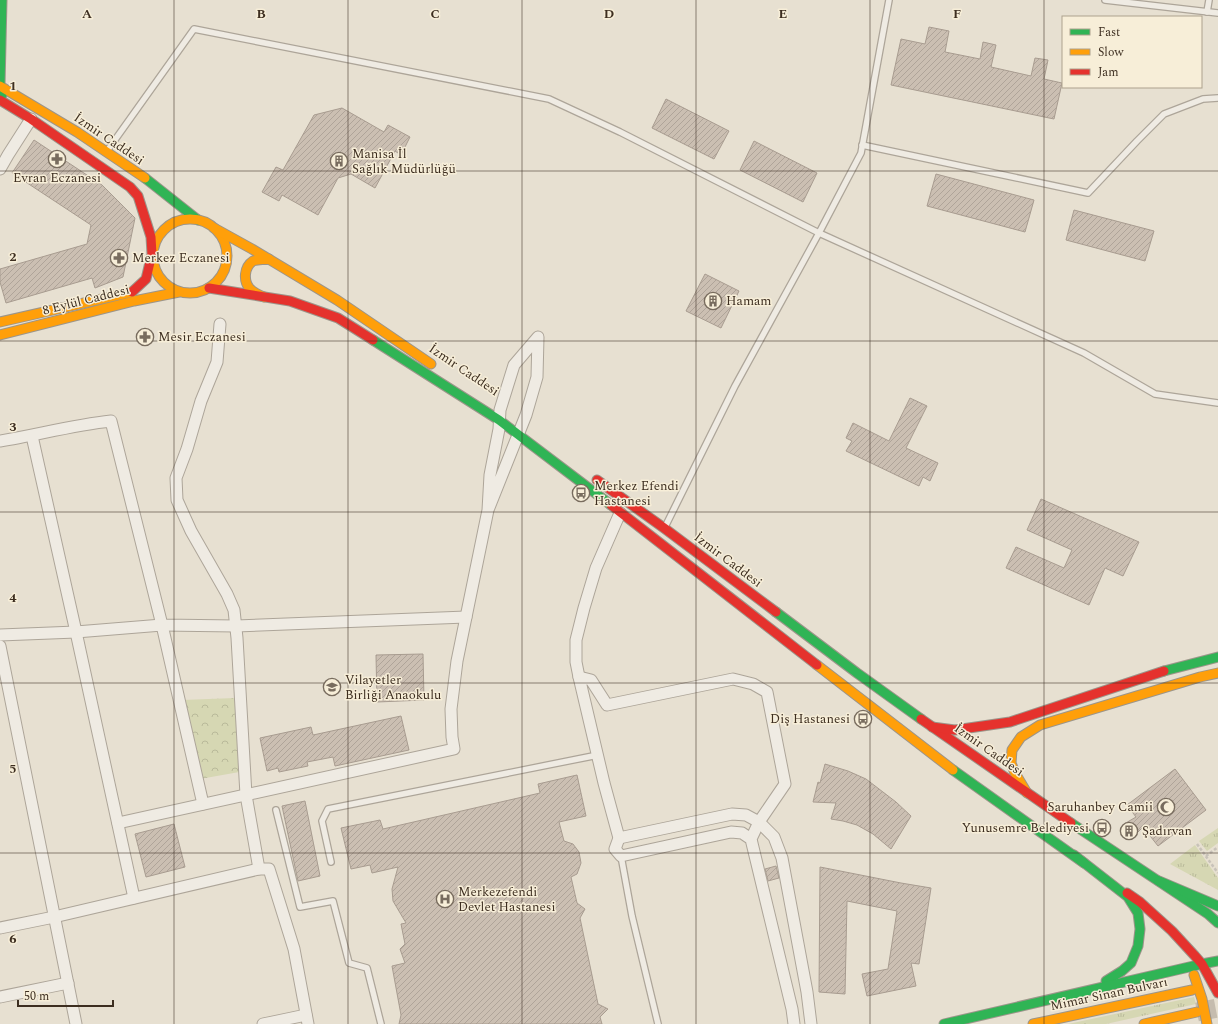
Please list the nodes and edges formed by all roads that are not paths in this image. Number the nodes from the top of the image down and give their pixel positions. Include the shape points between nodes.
1 (2, 0) edge
2 (889, 0) edge
3 (1105, 0) edge
4 (1209, 0) edge
5 (1207, 12) junction
6 (1218, 13) edge
7 (0, 86) edge
8 (1218, 98) edge
9 (4, 102) edge
10 (31, 119) junction
11 (862, 145) junction
12 (107, 151) junction
13 (0, 169) edge
14 (198, 220) junction
15 (214, 228) junction
16 (819, 233) junction
17 (152, 254) junction
18 (269, 259) junction
19 (209, 288) junction
20 (179, 292) junction
21 (264, 297) junction
22 (0, 322) edge
23 (220, 324) dead end
24 (0, 335) edge
25 (442, 371) dead end
26 (1218, 403) edge
27 (498, 412) junction
28 (523, 430) junction
29 (32, 436) junction
30 (0, 442) edge
31 (590, 476) dead end
32 (628, 503) junction
33 (488, 510) junction
34 (620, 513) junction
35 (664, 528) junction
36 (466, 617) junction
37 (162, 625) junction
38 (236, 626) junction
39 (76, 632) junction
40 (0, 635) edge
41 (0, 646) edge
42 (1218, 657) edge
43 (1218, 672) edge
44 (579, 677) junction
45 (932, 727) junction
46 (598, 755) junction
47 (1027, 792) junction
48 (246, 795) junction
49 (203, 804) junction
50 (276, 810) dead end
51 (759, 822) junction
52 (118, 823) junction
53 (619, 838) junction
54 (751, 839) junction
55 (1074, 855) junction
56 (621, 856) junction
57 (331, 862) dead end
58 (259, 868) junction
59 (1159, 881) junction
60 (134, 898) junction
61 (1218, 906) edge
62 (54, 917) junction
63 (1218, 923) edge
64 (0, 928) edge
65 (1218, 961) edge
66 (1202, 964) junction
67 (1183, 968) junction
68 (68, 983) junction
69 (1094, 988) junction
70 (1192, 990) dead end
71 (1218, 993) edge
72 (0, 997) edge
73 (1197, 1012) tunnel mouth
74 (307, 1020) edge
75 (76, 1024) edge
76 (263, 1024) edge
77 (380, 1024) edge
78 (658, 1024) edge
79 (794, 1024) edge
80 (811, 1024) edge
81 (944, 1024) edge
82 (1033, 1024) edge
83 (1144, 1024) edge
84 (1207, 1024) edge

1 - 7 main road
2 - 11 lane
3 - 5 lane
4 - 5 lane
5 - 6 lane
7 - 9 main road
7 - 12 main road, İzmir Caddesi
8 - 11 lane via 1203,99 1164,114 1088,193
9 - 10 main road
10 - 13 street
10 - 17 main road via 130,187 138,196 151,237
11 - 16 lane via 861,153
12 - 14 main road, İzmir Caddesi via 175,200
12 - 16 lane via 194,29 550,99
14 - 15 main road
14 - 17 main road via 186,219 165,228 157,237
15 - 18 main road, İzmir Caddesi
15 - 19 main road via 222,237 227,260 218,281
16 - 26 lane via 1084,353 1156,394
16 - 35 lane via 735,386
17 - 20 main road via 160,280
17 - 22 main road via 146,279 132,292
18 - 21 main road via 256,260 248,266 245,276 248,286 254,293
18 - 25 main road, İzmir Caddesi via 337,300
19 - 20 main road via 189,294
19 - 21 main road, İzmir Caddesi
20 - 24 main road, 8 Eylül Caddesi
21 - 27 main road, İzmir Caddesi via 290,301 338,318
23 - 38 street via 217,362 176,478 176,492 177,500 191,530 227,594 234,610
27 - 28 main road, İzmir Caddesi
27 - 28 street via 514,365 538,337 537,377
27 - 33 street via 499,429 490,475
28 - 33 street
28 - 34 main road, İzmir Caddesi
29 - 30 street
29 - 37 street via 89,423 110,421
29 - 39 street
31 - 32 main road, İzmir Caddesi
32 - 34 main road
32 - 35 main road, İzmir Caddesi
33 - 36 street
34 - 44 street via 596,568 579,627 576,640
34 - 55 main road, İzmir Caddesi via 969,782
35 - 45 main road, İzmir Caddesi
36 - 38 street
36 - 48 street via 451,710 454,749
37 - 38 street
37 - 39 street
37 - 49 street
38 - 48 street
39 - 40 street
39 - 52 street
41 - 62 street
42 - 45 main road via 1155,673 1010,722 955,730
43 - 47 main road via 1040,725 1021,737 1012,750 1011,763
44 - 46 street
44 - 51 street via 591,680 607,705 733,679 753,684 767,692 785,784
45 - 47 main road, İzmir Caddesi
46 - 53 street
46 - 57 lane via 328,809 322,820
47 - 59 main road, İzmir Caddesi
48 - 49 street
48 - 58 street
49 - 52 street
50 - 77 lane via 300,907 333,901 349,963 367,968
51 - 53 street via 746,815 732,814
51 - 54 street
51 - 80 street via 774,837 782,858
52 - 60 street
53 - 56 street via 615,849
54 - 56 street via 742,833 731,832
54 - 79 street
55 - 66 main road, İzmir Caddesi via 1140,902 1172,931
55 - 69 main road via 1128,897 1138,913 1138,946 1131,963
56 - 78 lane via 632,916
58 - 60 street
58 - 74 street via 269,869 294,949
59 - 61 main road
59 - 63 main road, İzmir Caddesi
60 - 62 street
62 - 64 street
62 - 68 street
65 - 66 main road
66 - 67 main road
66 - 71 main road, İzmir Caddesi
67 - 69 main road
67 - 84 main road via 1192,972 1197,981
68 - 72 street
68 - 75 street
69 - 81 main road
70 - 82 main road, Mimar Sinan Bulvarı
73 - 83 main road
74 - 76 street

